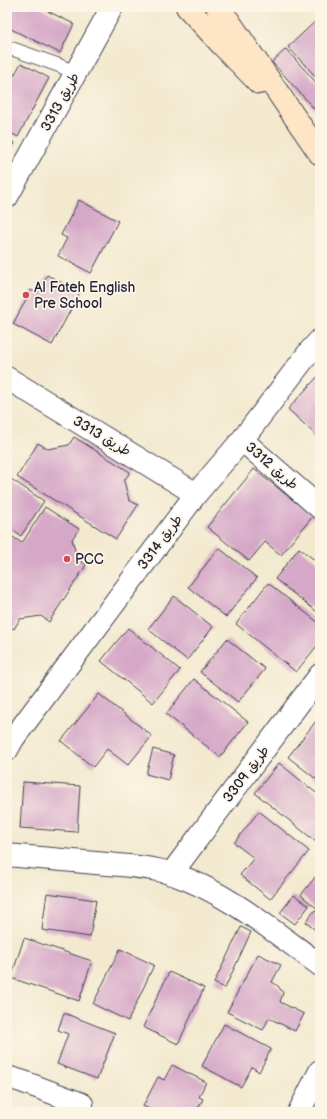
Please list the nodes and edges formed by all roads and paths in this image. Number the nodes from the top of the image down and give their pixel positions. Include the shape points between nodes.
1 (112, 7) edge
2 (187, 7) edge
3 (225, 12) edge
4 (7, 47) edge
5 (76, 73) junction
6 (298, 123) junction
7 (320, 154) edge
8 (7, 197) edge
9 (320, 340) edge
10 (7, 378) edge
11 (242, 440) junction
12 (196, 494) junction
13 (320, 508) edge
14 (320, 675) edge
15 (7, 750) edge
16 (7, 855) edge
17 (171, 874) junction
18 (320, 965) edge
19 (320, 1071) edge
20 (7, 1077) edge
21 (82, 1104) dead end
22 (299, 1112) edge

1 - 5 street, طريق 3313
2 - 6 street
3 - 6 street
4 - 5 lane
5 - 8 street, طريق 3313
6 - 7 street
9 - 11 street, طريق 3314
10 - 12 street, طريق 3313
11 - 12 street, طريق 3314
11 - 13 street, طريق 3312
12 - 15 street, طريق 3314
14 - 17 street, طريق 3309
16 - 17 street via 145,868
17 - 18 street via 195,882 241,908
19 - 22 street
20 - 21 street

